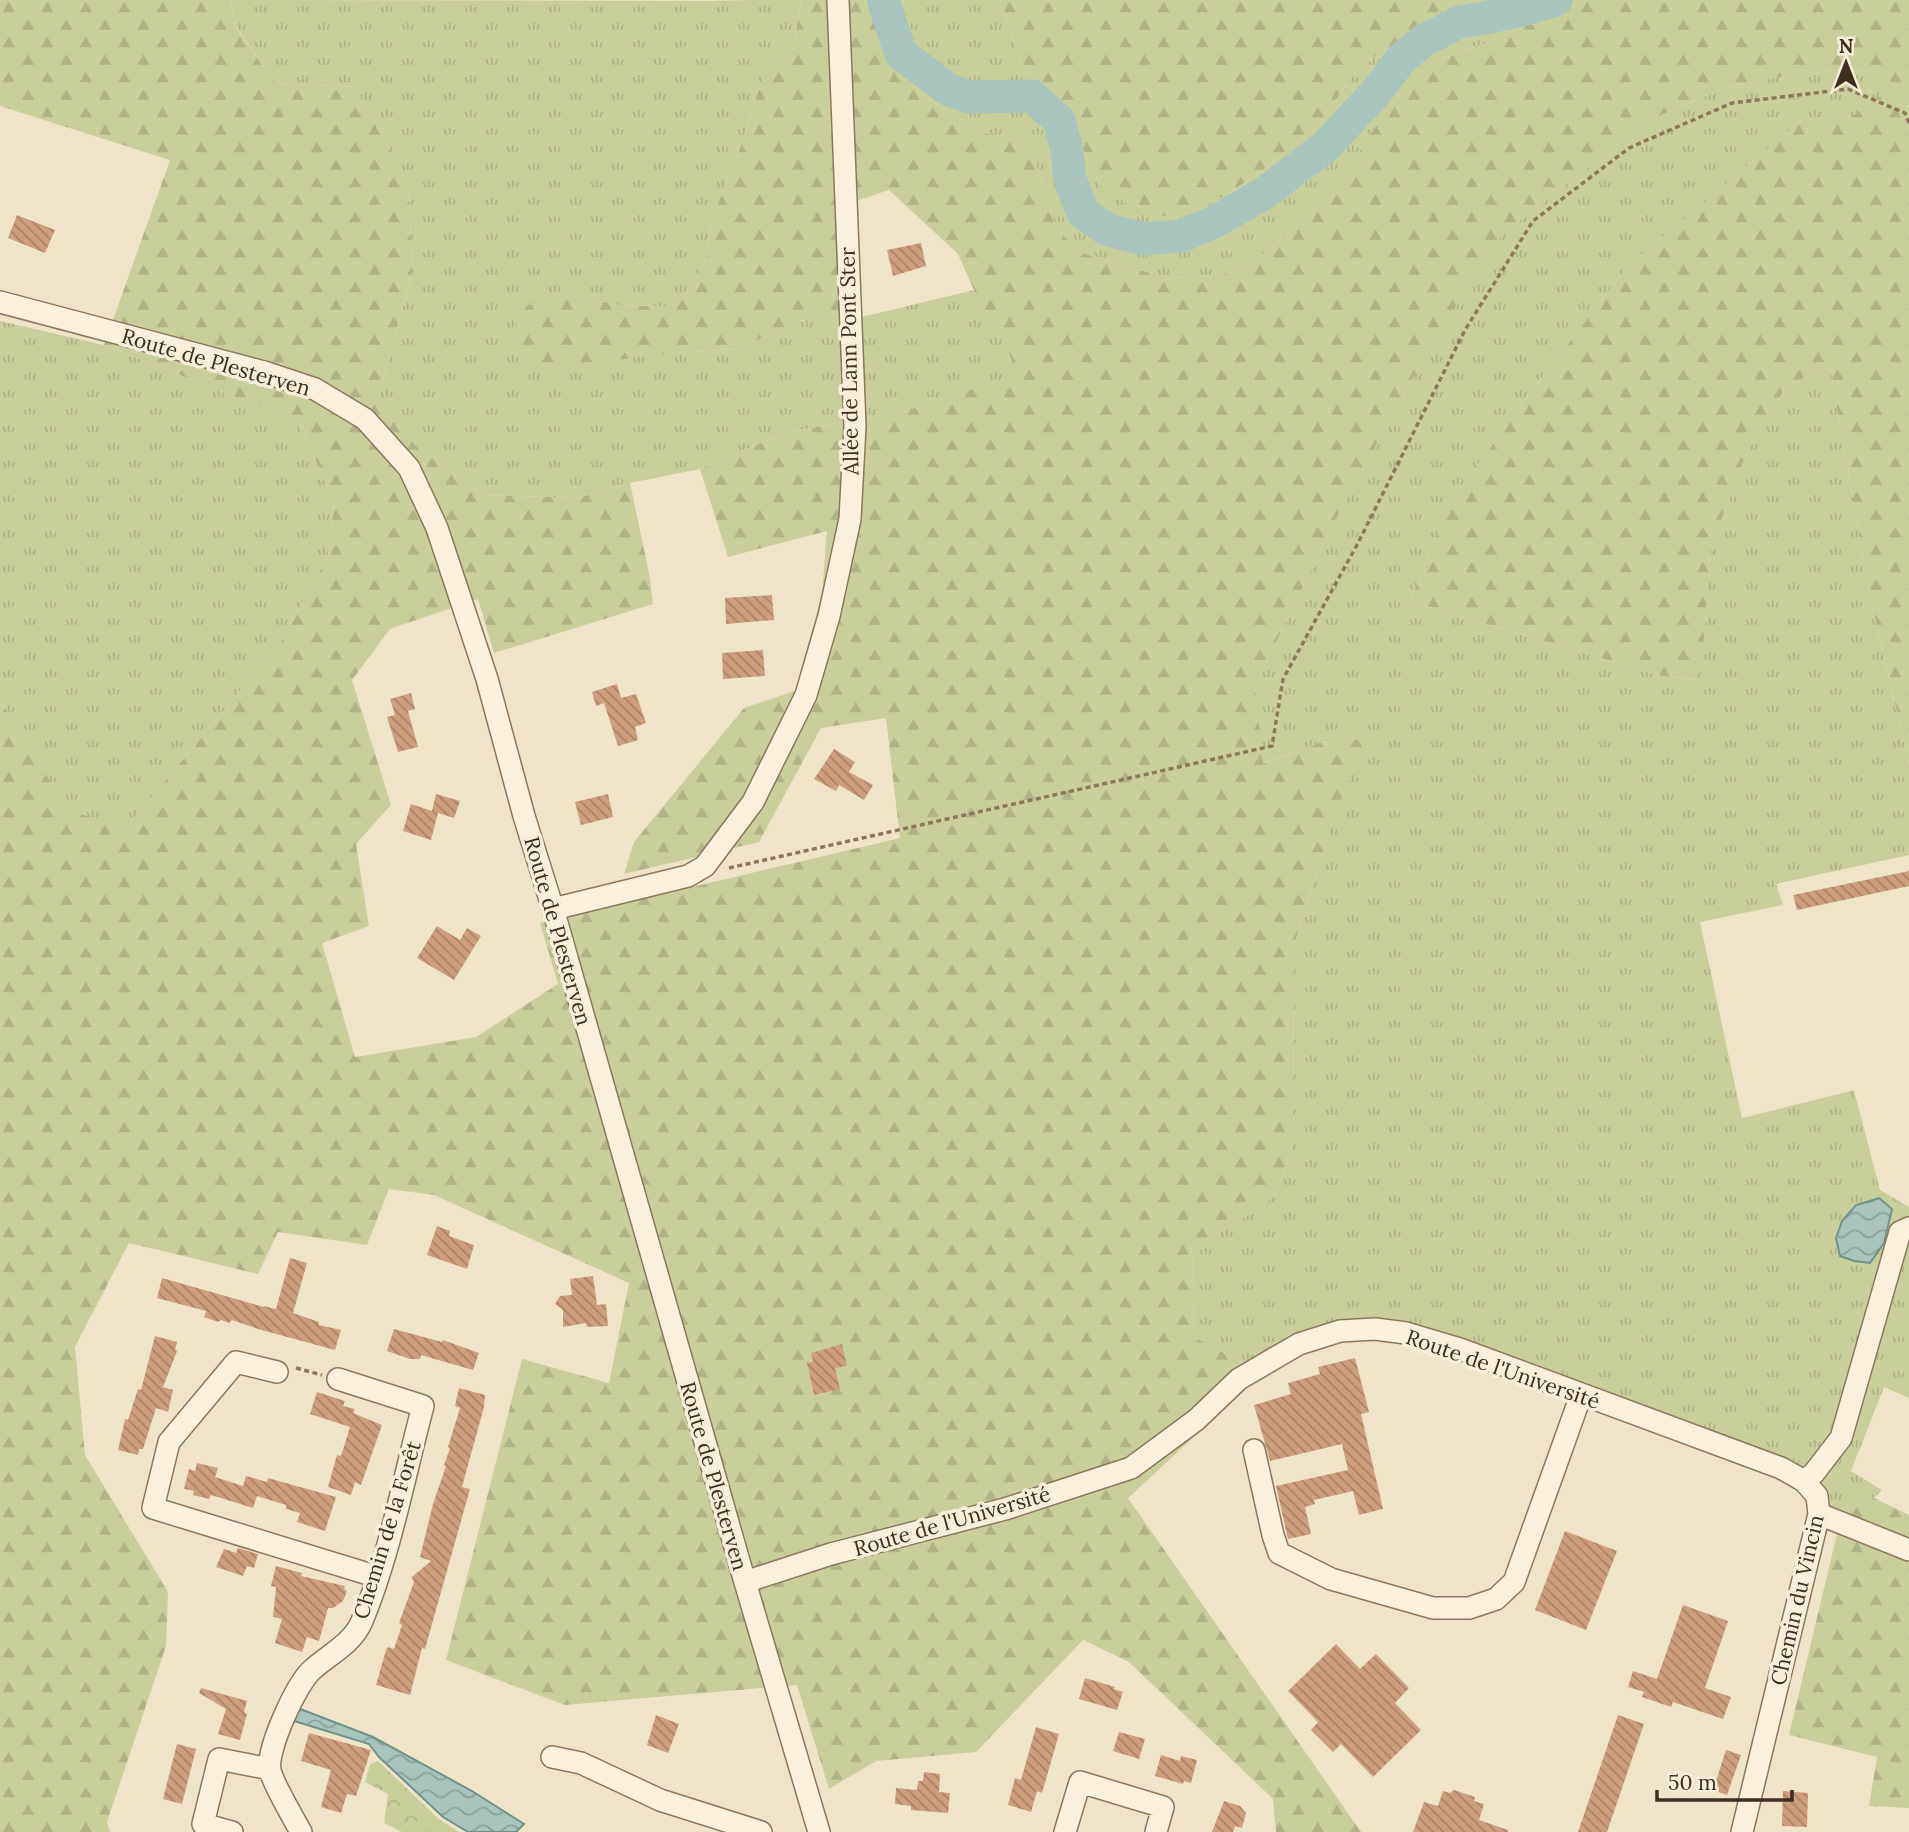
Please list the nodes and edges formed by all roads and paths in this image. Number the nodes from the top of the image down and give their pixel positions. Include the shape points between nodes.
1 (838, 0) edge
2 (1909, 123) edge
3 (0, 302) edge
4 (705, 866) junction
5 (553, 909) junction
6 (1909, 1228) edge
7 (277, 1372) joint
8 (338, 1379) joint
9 (1581, 1395) junction
10 (1254, 1450) dead end
11 (1804, 1481) junction
12 (1819, 1514) junction
13 (1909, 1550) edge
14 (378, 1577) junction
15 (745, 1583) junction
16 (552, 1757) dead end
17 (270, 1769) junction
18 (232, 1832) edge
19 (301, 1832) edge
20 (761, 1832) edge
21 (819, 1832) edge
22 (1065, 1832) edge
23 (1156, 1832) edge
24 (1742, 1832) edge

1 - 4 street, Allée de Lann Pont Ster via 855,426 850,519 806,695 753,802
2 - 4 path via 1905,113 1848,89 1732,103 1629,148 1533,220 1465,330 1357,545 1283,679 1272,746 721,870
3 - 5 street, Route de Plesterven via 264,372 315,389 365,419 409,468 437,528 487,679
4 - 5 street, Allée de Lann Pont Ster via 688,876
5 - 15 street, Route de Plesterven
6 - 11 street via 1900,1233 1841,1438
7 - 8 path via 293,1367
7 - 14 street via 236,1362 169,1442 153,1508
8 - 14 street, Chemin de la Forêt via 423,1406
9 - 10 street via 1514,1582 1496,1599 1469,1608 1433,1608 1331,1578 1279,1553
9 - 11 street, Route de l'Université via 1781,1468
9 - 15 street, Route de l'Université via 1406,1333 1340,1331 1299,1343 1239,1379 1196,1420 1131,1468
11 - 12 street, Chemin du Vincin via 1817,1496
12 - 13 street
12 - 24 street, Chemin du Vincin
14 - 17 street, Chemin de la Forêt via 361,1625 310,1671 296,1690 272,1750
15 - 21 street, Route de Plesterven
16 - 20 street via 581,1763 660,1800
17 - 18 street via 219,1759 203,1824
17 - 19 street
22 - 23 street via 1080,1782 1163,1807

